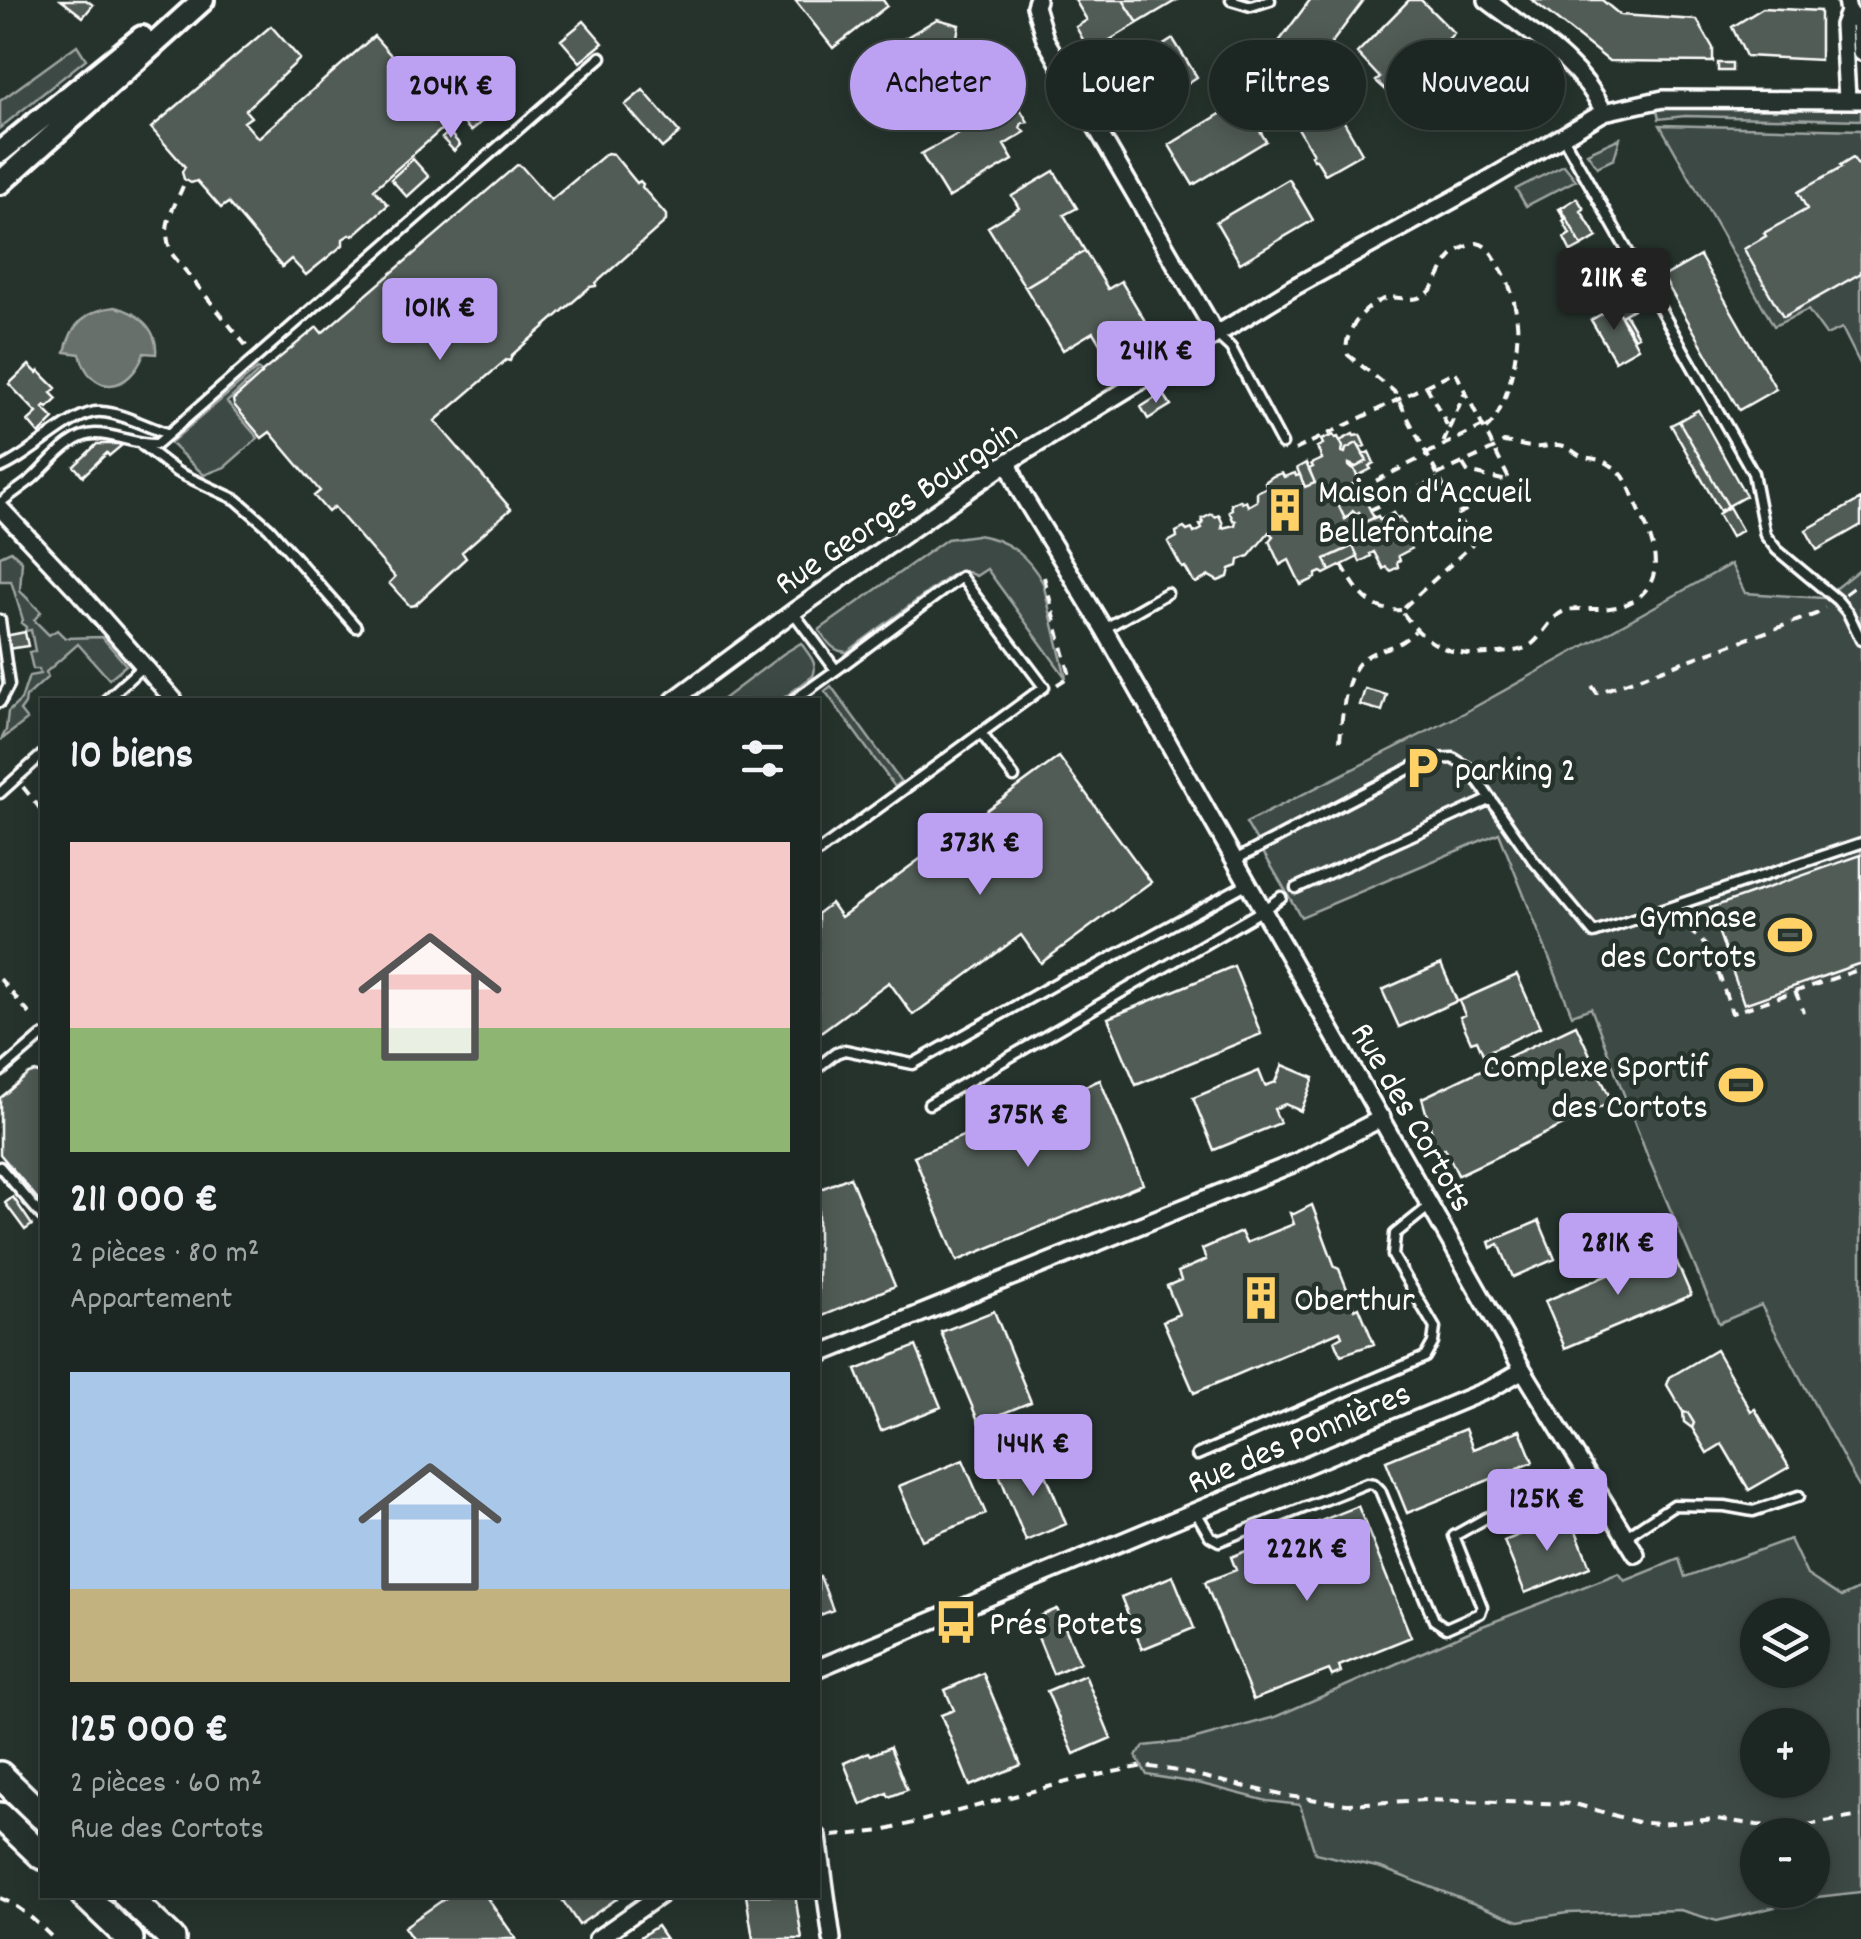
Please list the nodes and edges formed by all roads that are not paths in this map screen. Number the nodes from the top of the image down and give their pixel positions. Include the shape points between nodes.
1 (191, 0) edge
2 (202, 0) edge
3 (1037, 0) edge
4 (1231, 0) edge
5 (1270, 0) edge
6 (1487, 0) edge
7 (1847, 6) edge
8 (1861, 52) edge
9 (601, 57) dead end
10 (1854, 99) edge
11 (1604, 112) junction
12 (1564, 137) junction
13 (0, 152) edge
14 (0, 183) edge
15 (1216, 334) junction
16 (169, 434) junction
17 (1282, 444) road end
18 (142, 445) junction
19 (1008, 462) junction
20 (0, 468) edge
21 (2, 515) edge
22 (1167, 594) dead end
23 (793, 612) junction
24 (0, 620) edge
25 (356, 627) dead end
26 (1104, 630) junction
27 (1861, 640) edge
28 (144, 666) junction
29 (836, 670) junction
30 (108, 698) edge
31 (172, 698) edge
32 (677, 698) edge
33 (797, 698) edge
34 (0, 702) edge
35 (981, 733) junction
36 (40, 757) edge
37 (1014, 777) dead end
38 (0, 792) edge
39 (1491, 799) junction
40 (1861, 843) edge
41 (820, 851) edge
42 (1235, 860) junction
43 (1248, 883) junction
44 (1296, 888) dead end
45 (1281, 897) dead end
46 (1263, 910) junction
47 (40, 1038) edge
48 (820, 1065) edge
49 (0, 1072) edge
50 (929, 1104) dead end
51 (1382, 1118) junction
52 (0, 1167) edge
53 (1431, 1205) junction
54 (40, 1214) edge
55 (820, 1354) edge
56 (1523, 1370) junction
57 (1197, 1455) dead end
58 (1585, 1471) junction
59 (1799, 1496) dead end
60 (1196, 1512) junction
61 (1625, 1536) junction
62 (1636, 1554) dead end
63 (820, 1667) edge
64 (0, 1775) edge
65 (40, 1814) edge
66 (2, 1819) edge
67 (40, 1854) edge
68 (820, 1864) edge
69 (87, 1898) edge
70 (129, 1898) edge
71 (656, 1898) edge
72 (130, 1939) edge
73 (172, 1939) edge
74 (598, 1939) edge
75 (832, 1939) edge

1 - 13 main road
2 - 14 main road
3 - 15 street via 1045,39
4 - 5 lane via 1251,6
6 - 11 street via 1576,69
7 - 8 street via 1859,23
7 - 10 street via 1843,25
9 - 16 lane
10 - 11 street, Rue Georges Bourgoin via 1663,99
11 - 12 street, Rue Georges Bourgoin
12 - 15 street, Rue Georges Bourgoin
12 - 27 lane via 1752,473 1765,535 1838,600
15 - 17 lane via 1231,348
15 - 19 street, Rue Georges Bourgoin
16 - 18 lane
16 - 20 lane via 102,412 83,414
18 - 21 lane via 123,437 78,439
18 - 25 lane via 177,472 237,500
19 - 23 street, Rue Georges Bourgoin
19 - 26 street, Rue des Cortots
21 - 28 street
22 - 26 lane
23 - 29 lane
23 - 32 street, Rue Georges Bourgoin
24 - 34 lane via 8,685
26 - 42 street, Rue des Cortots
28 - 30 lane
28 - 31 street
29 - 33 lane
29 - 35 lane via 961,577 1044,686
35 - 37 lane
35 - 41 lane
36 - 38 lane
39 - 40 lane via 1594,933
39 - 42 lane via 1469,768 1453,758 1428,759
39 - 44 lane
42 - 43 street, Rue des Cortots
43 - 46 street, Rue des Cortots
43 - 48 lane via 913,1064 846,1050
45 - 46 lane
46 - 50 lane
46 - 51 street, Rue des Cortots
47 - 49 lane
51 - 53 street, Rue des Cortots
51 - 55 street via 1297,1162
52 - 54 lane
53 - 56 street, Rue des Cortots
53 - 57 lane via 1395,1234 1393,1256 1435,1328 1425,1357
56 - 58 street, Rue des Cortots
56 - 60 street, Rue des Ponnières
58 - 60 lane via 1454,1536 1482,1607 1446,1628 1434,1620 1374,1484 1219,1540
58 - 61 street, Rue des Cortots
59 - 61 lane via 1753,1511 1673,1505
60 - 63 street, Rue des Ponnières
61 - 62 street, Rue des Cortots
64 - 65 highway
66 - 67 highway
68 - 75 street
69 - 72 highway
70 - 73 highway
71 - 74 street

